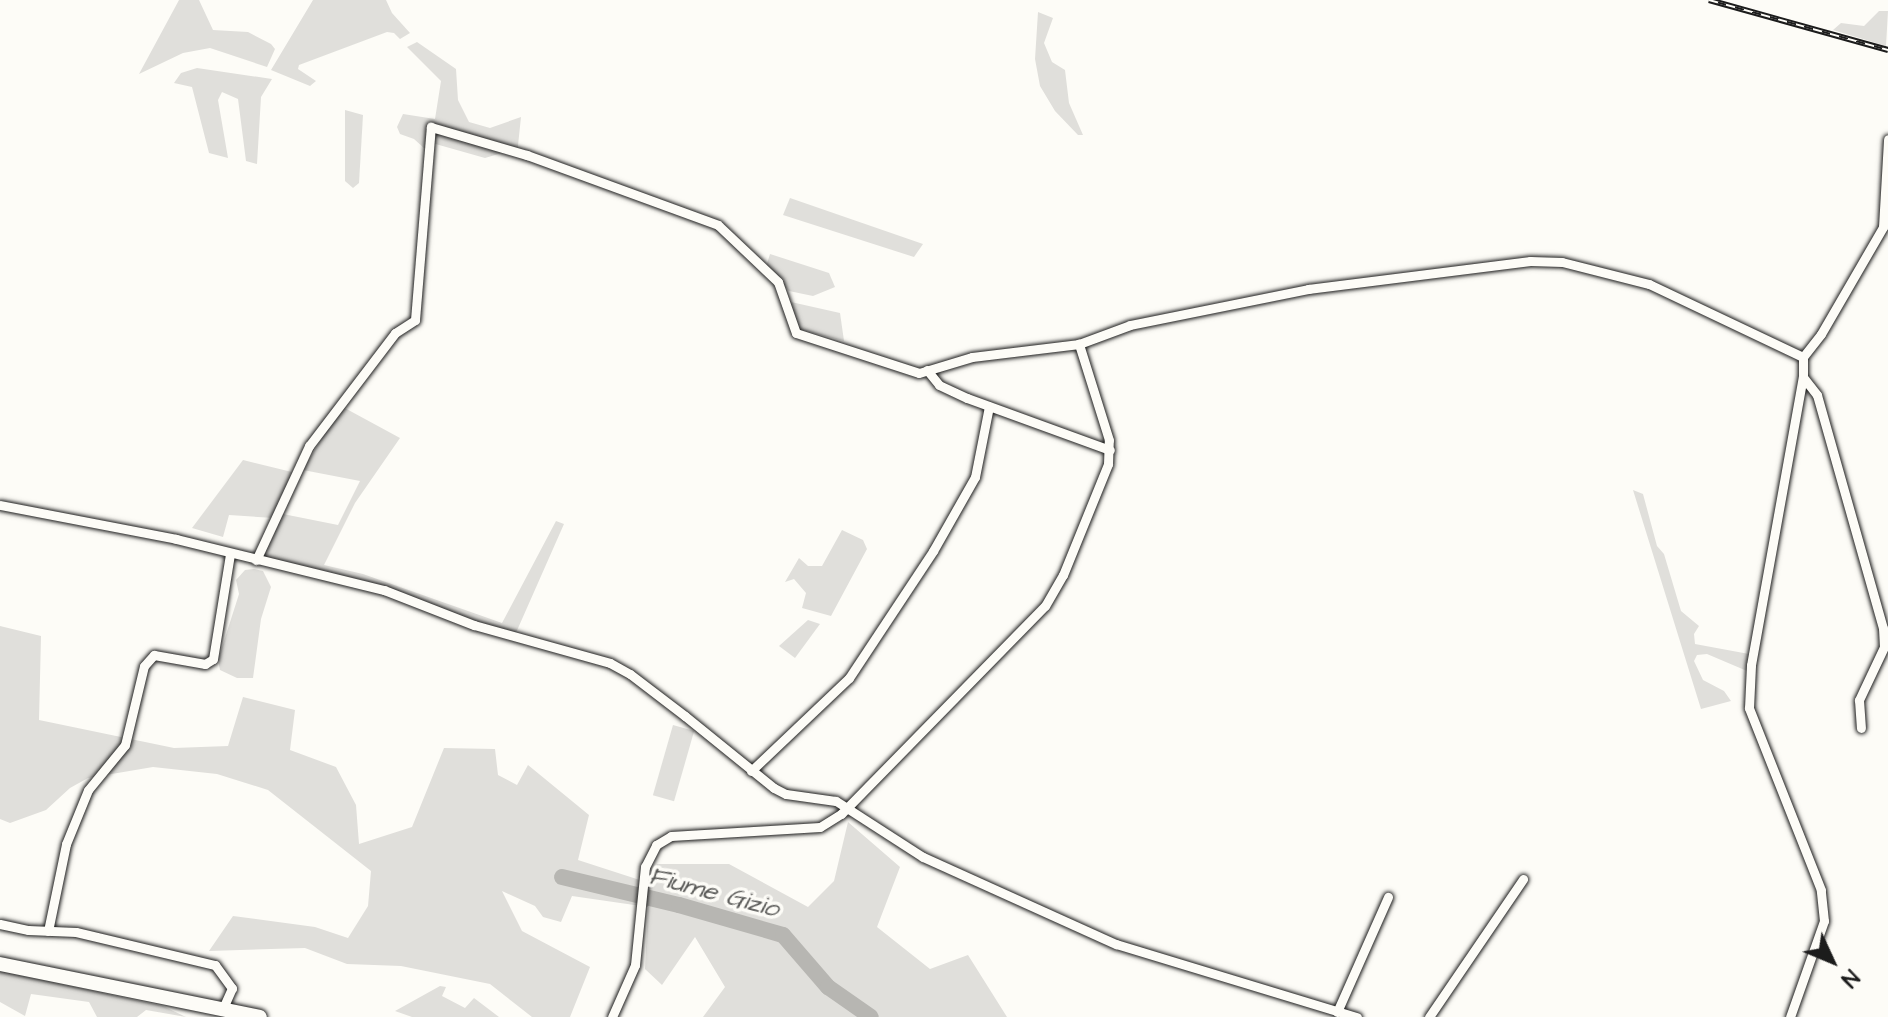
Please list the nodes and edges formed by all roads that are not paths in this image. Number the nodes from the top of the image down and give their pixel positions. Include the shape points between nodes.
1 (1888, 139) edge
2 (1079, 344) junction
3 (1803, 357) junction
4 (927, 370) junction
5 (1803, 377) junction
6 (989, 406) junction
7 (1110, 450) junction
8 (0, 505) edge
9 (230, 554) junction
10 (256, 560) junction
11 (1861, 728) dead end
12 (751, 771) junction
13 (847, 808) junction
14 (1523, 879) dead end
15 (1388, 897) dead end
16 (0, 924) edge
17 (48, 931) junction
18 (0, 964) edge
19 (222, 1010) junction
20 (1337, 1012) junction
21 (260, 1017) edge
22 (612, 1017) edge
23 (1357, 1017) edge
24 (1429, 1017) edge
25 (1790, 1017) edge

1 - 3 street via 1883,227
2 - 3 street via 1130,325 1308,289 1530,261 1562,262 1649,284
2 - 4 street via 972,357
2 - 7 street
3 - 5 street
4 - 6 street via 939,385
4 - 10 street via 910,372 796,333 778,282 718,225 527,155 431,127 415,320 392,336 309,446
5 - 11 street via 1820,407 1883,628 1884,647 1859,700
5 - 25 street via 1751,665 1749,708 1821,890 1824,921
6 - 7 street
6 - 12 street via 975,477 933,551 849,678
7 - 13 street via 1092,507 1045,606
8 - 9 street
9 - 10 street
9 - 17 street via 213,659 205,664 160,655 144,666 125,745 88,790 66,844
10 - 12 street via 384,590 474,625 610,663
12 - 13 street via 786,794 824,797
13 - 20 street via 923,857 1116,944
13 - 22 street via 820,827 671,836 651,852 642,887 635,965
14 - 24 street
15 - 20 street
16 - 17 street
17 - 19 street via 89,935 215,965 232,988
18 - 19 main road
19 - 21 main road
20 - 23 street

